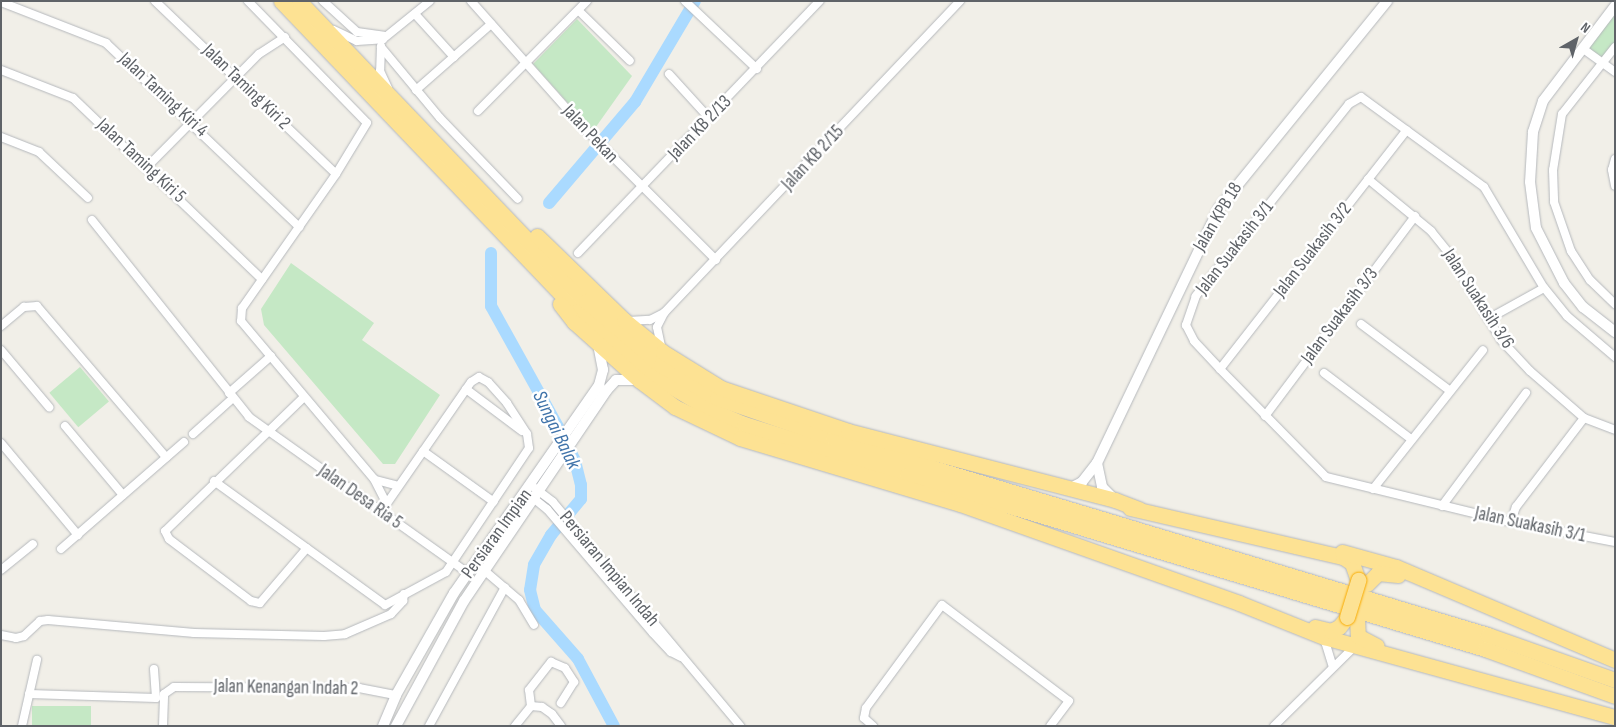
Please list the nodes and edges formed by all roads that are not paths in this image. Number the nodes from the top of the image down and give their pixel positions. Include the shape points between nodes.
1 (155, 1) edge
2 (248, 1) edge
3 (282, 1) edge
4 (324, 1) edge
5 (430, 1) edge
6 (471, 1) edge
7 (588, 1) edge
8 (685, 1) edge
9 (820, 1) edge
10 (960, 1) edge
11 (1387, 1) edge
12 (1, 2) edge
13 (303, 6) edge
14 (1615, 6) edge
15 (579, 11) junction
16 (415, 14) junction
17 (491, 24) junction
18 (285, 37) junction
19 (383, 41) junction
20 (1615, 46) edge
21 (1582, 48) junction
22 (454, 57) junction
23 (630, 61) dead end
24 (1602, 62) junction
25 (527, 64) junction
26 (757, 69) junction
27 (1, 70) edge
28 (1615, 72) edge
29 (669, 74) dead end
30 (236, 76) junction
31 (416, 90) junction
32 (393, 99) junction
33 (478, 111) dead end
34 (709, 118) junction
35 (192, 121) junction
36 (1407, 130) junction
37 (1, 137) edge
38 (1615, 159) edge
39 (147, 166) junction
40 (336, 174) junction
41 (1368, 179) junction
42 (1615, 186) edge
43 (642, 188) junction
44 (88, 198) dead end
45 (488, 198) junction
46 (518, 199) dead end
47 (1415, 216) junction
48 (92, 220) dead end
49 (299, 227) junction
50 (578, 253) dead end
51 (716, 260) junction
52 (262, 280) junction
53 (550, 283) junction
54 (1544, 288) junction
55 (1615, 304) edge
56 (664, 313) junction
57 (1488, 319) junction
58 (624, 320) junction
59 (1361, 324) dead end
60 (1, 326) edge
61 (1615, 332) edge
62 (598, 344) junction
63 (1, 350) edge
64 (1482, 350) dead end
65 (663, 352) junction
66 (271, 356) junction
67 (1615, 357) edge
68 (1220, 369) junction
69 (1324, 373) dead end
70 (639, 380) junction
71 (466, 389) junction
72 (1449, 390) junction
73 (1526, 394) dead end
74 (231, 395) junction
75 (304, 397) junction
76 (49, 406) dead end
77 (1265, 416) junction
78 (1584, 418) junction
79 (65, 426) dead end
80 (1615, 430) edge
81 (268, 431) junction
82 (574, 432) junction
83 (193, 434) dead end
84 (527, 434) junction
85 (1411, 439) junction
86 (184, 442) dead end
87 (1, 443) edge
88 (423, 451) junction
89 (166, 458) junction
90 (1097, 463) junction
91 (960, 477) junction
92 (374, 479) junction
93 (214, 481) junction
94 (398, 486) junction
95 (1069, 489) junction
96 (1373, 489) junction
97 (534, 492) junction
98 (123, 495) junction
99 (1116, 500) junction
100 (494, 502) junction
101 (386, 503) junction
102 (1442, 506) junction
103 (1139, 509) junction
104 (380, 512) junction
105 (1511, 522) junction
106 (78, 535) junction
107 (577, 537) junction
108 (1281, 541) junction
109 (1615, 542) edge
110 (33, 544) dead end
111 (307, 548) junction
112 (61, 549) dead end
113 (492, 561) junction
114 (453, 563) junction
115 (1, 570) edge
116 (485, 571) junction
117 (469, 574) junction
118 (1362, 582) junction
119 (505, 587) junction
120 (1454, 592) junction
121 (404, 594) junction
122 (464, 601) junction
123 (1272, 616) junction
124 (1352, 618) junction
125 (534, 625) dead end
126 (998, 634) dead end
127 (1, 635) edge
128 (1324, 637) junction
129 (992, 642) junction
130 (1354, 646) junction
131 (1018, 650) dead end
132 (1012, 658) junction
133 (37, 660) dead end
134 (1615, 660) edge
135 (1420, 662) junction
136 (1333, 667) junction
137 (154, 668) dead end
138 (1615, 680) edge
139 (29, 694) junction
140 (396, 695) junction
141 (1615, 696) edge
142 (561, 703) dead end
143 (531, 706) junction
144 (1615, 718) edge
145 (22, 726) edge
146 (163, 726) edge
147 (383, 726) edge
148 (396, 726) edge
149 (429, 726) edge
150 (515, 726) edge
151 (561, 726) edge
152 (740, 726) edge
153 (873, 726) edge
154 (1050, 726) edge
155 (1274, 726) edge

1 - 30 street, Jalan Taming Kiri 2
2 - 18 street
3 - 53 highway
4 - 19 street via 350,27
5 - 16 street
6 - 17 street, Jalan Pekan
7 - 15 street
8 - 26 street
9 - 26 street, Jalan KB 2/13
10 - 51 street, Jalan KB 2/15
11 - 90 street, Jalan KPB 18 via 1219,208
12 - 35 street, Jalan Taming Kiri 4 via 106,43
13 - 19 street via 336,32 357,41
13 - 32 highway
14 - 21 street
15 - 23 street
15 - 25 street
16 - 19 street
16 - 22 street
17 - 22 street
17 - 25 street, Jalan Pekan
18 - 30 street via 259,54
18 - 40 street via 367,123
19 - 31 street
19 - 32 street via 380,70
20 - 24 street
21 - 24 street
21 - 61 street via 1543,101 1531,149 1531,207 1536,228 1564,283 1583,307
22 - 31 street
24 - 28 street
24 - 55 street via 1562,114 1553,170 1554,202 1571,251 1590,280
25 - 33 street
25 - 43 street, Jalan Pekan
26 - 34 street, Jalan KB 2/13
27 - 39 street, Jalan Taming Kiri 5 via 73,98
29 - 34 street
30 - 35 street
30 - 40 street, Jalan Taming Kiri 2
31 - 46 street
32 - 45 highway
34 - 43 street, Jalan KB 2/13
35 - 39 street
35 - 49 street, Jalan Taming Kiri 4
36 - 41 street, Jalan Suakasih 3/2
36 - 54 street, Jalan Suakasih 3/1 via 1484,187
36 - 68 street, Jalan Suakasih 3/1 via 1367,101 1355,98 1196,296 1188,315 1189,334
37 - 44 street via 39,152
38 - 42 street via 1612,170
39 - 52 street, Jalan Taming Kiri 5
40 - 49 street
41 - 47 street, Jalan Suakasih 3/6
41 - 68 street, Jalan Suakasih 3/2
43 - 50 street, Jalan KB 2/13
43 - 51 street, Jalan Pekan
45 - 58 highway via 522,222
45 - 91 highway via 586,300 661,365 689,383 749,411
47 - 57 street, Jalan Suakasih 3/6 via 1448,252
47 - 77 street, Jalan Suakasih 3/3
48 - 74 street, Jalan Desa Ria 5
49 - 52 street
51 - 56 street, Jalan KB 2/15
52 - 66 street via 242,308 241,321
53 - 62 highway via 574,322
53 - 141 highway via 652,375 711,410 744,424 1485,649
54 - 57 street
54 - 67 street, Jalan Suakasih 3/1 via 1567,316
56 - 58 street, Jalan KB 2/15 via 650,320
56 - 65 street via 657,327
57 - 78 street, Jalan Suakasih 3/6 via 1501,340 1530,371
58 - 65 highway
59 - 72 street
60 - 89 street via 31,305 37,306
62 - 70 highway
62 - 82 street, Persiaran Impian via 603,370 599,385
63 - 76 street
64 - 72 street
65 - 95 highway via 721,388 791,414
66 - 74 street
66 - 75 street
68 - 77 street, Jalan Suakasih 3/1
69 - 85 street
70 - 82 street, Persiaran Impian via 616,380
70 - 123 highway via 675,407 740,438 969,507
71 - 84 street
71 - 84 street via 479,377 488,382 508,403
71 - 88 street
72 - 85 street
73 - 102 street
74 - 81 street, Jalan Desa Ria 5 via 249,417
74 - 83 street
75 - 81 street
75 - 92 street
77 - 96 street, Jalan Suakasih 3/1 via 1326,477
78 - 80 street, Jalan Suakasih 3/6
78 - 105 street via 1516,507
79 - 98 street
81 - 93 street
81 - 104 street, Jalan Desa Ria 5
82 - 97 street, Persiaran Impian
84 - 100 street via 530,448
85 - 96 street
86 - 89 street
87 - 106 street
88 - 94 street
88 - 100 street
89 - 98 street
90 - 95 street, Jalan KPB 18 via 1082,482
90 - 99 street via 1102,487
91 - 103 highway via 982,475 1115,507
91 - 138 highway via 1488,635
92 - 94 street
92 - 101 street
93 - 111 street
93 - 111 street via 165,531 169,539 251,601 260,603
94 - 101 street
95 - 99 highway
96 - 102 street, Jalan Suakasih 3/1
97 - 107 street, Persiaran Impian Indah
97 - 107 street, Persiaran Impian Indah via 552,502
97 - 113 street, Persiaran Impian
97 - 117 street, Persiaran Impian
98 - 106 street
99 - 103 highway
100 - 114 street
101 - 104 street
102 - 105 street, Jalan Suakasih 3/1
103 - 108 highway
104 - 114 street, Jalan Desa Ria 5
105 - 109 street, Jalan Suakasih 3/1
106 - 112 street
107 - 152 street, Persiaran Impian Indah via 677,648 681,657
108 - 118 highway via 1343,557 1352,563
108 - 120 highway via 1369,558
110 - 115 street
111 - 121 street via 385,605
113 - 116 street, Persiaran Impian
113 - 117 street
114 - 117 street, Jalan Desa Ria 5
114 - 121 street via 446,572
116 - 119 street
116 - 122 street, Persiaran Impian
117 - 122 street
117 - 140 street, Persiaran Impian
118 - 120 highway via 1378,573 1388,572
118 - 124 highway, bridge
119 - 125 street via 519,600
119 - 149 street
120 - 134 highway
121 - 127 street via 403,602 391,614 344,634 194,633 48,620 40,621 24,636
122 - 148 street, Persiaran Impian
123 - 124 highway via 1331,631
123 - 128 highway
124 - 135 highway via 1358,636 1366,643
126 - 129 street
128 - 130 highway
128 - 136 street
129 - 132 street
129 - 153 street via 942,605 866,708 864,718
130 - 135 highway
130 - 136 street
131 - 132 street
132 - 154 street via 1069,701
133 - 139 street
135 - 144 highway
136 - 155 street via 1313,691
137 - 139 street via 156,698 96,699
139 - 145 street
140 - 146 street, Jalan Kenangan Indah 2 via 360,688 174,687 164,694
140 - 147 street, Persiaran Impian
142 - 143 street via 574,682 565,668 551,662 529,690
143 - 150 street
143 - 151 street via 552,714

